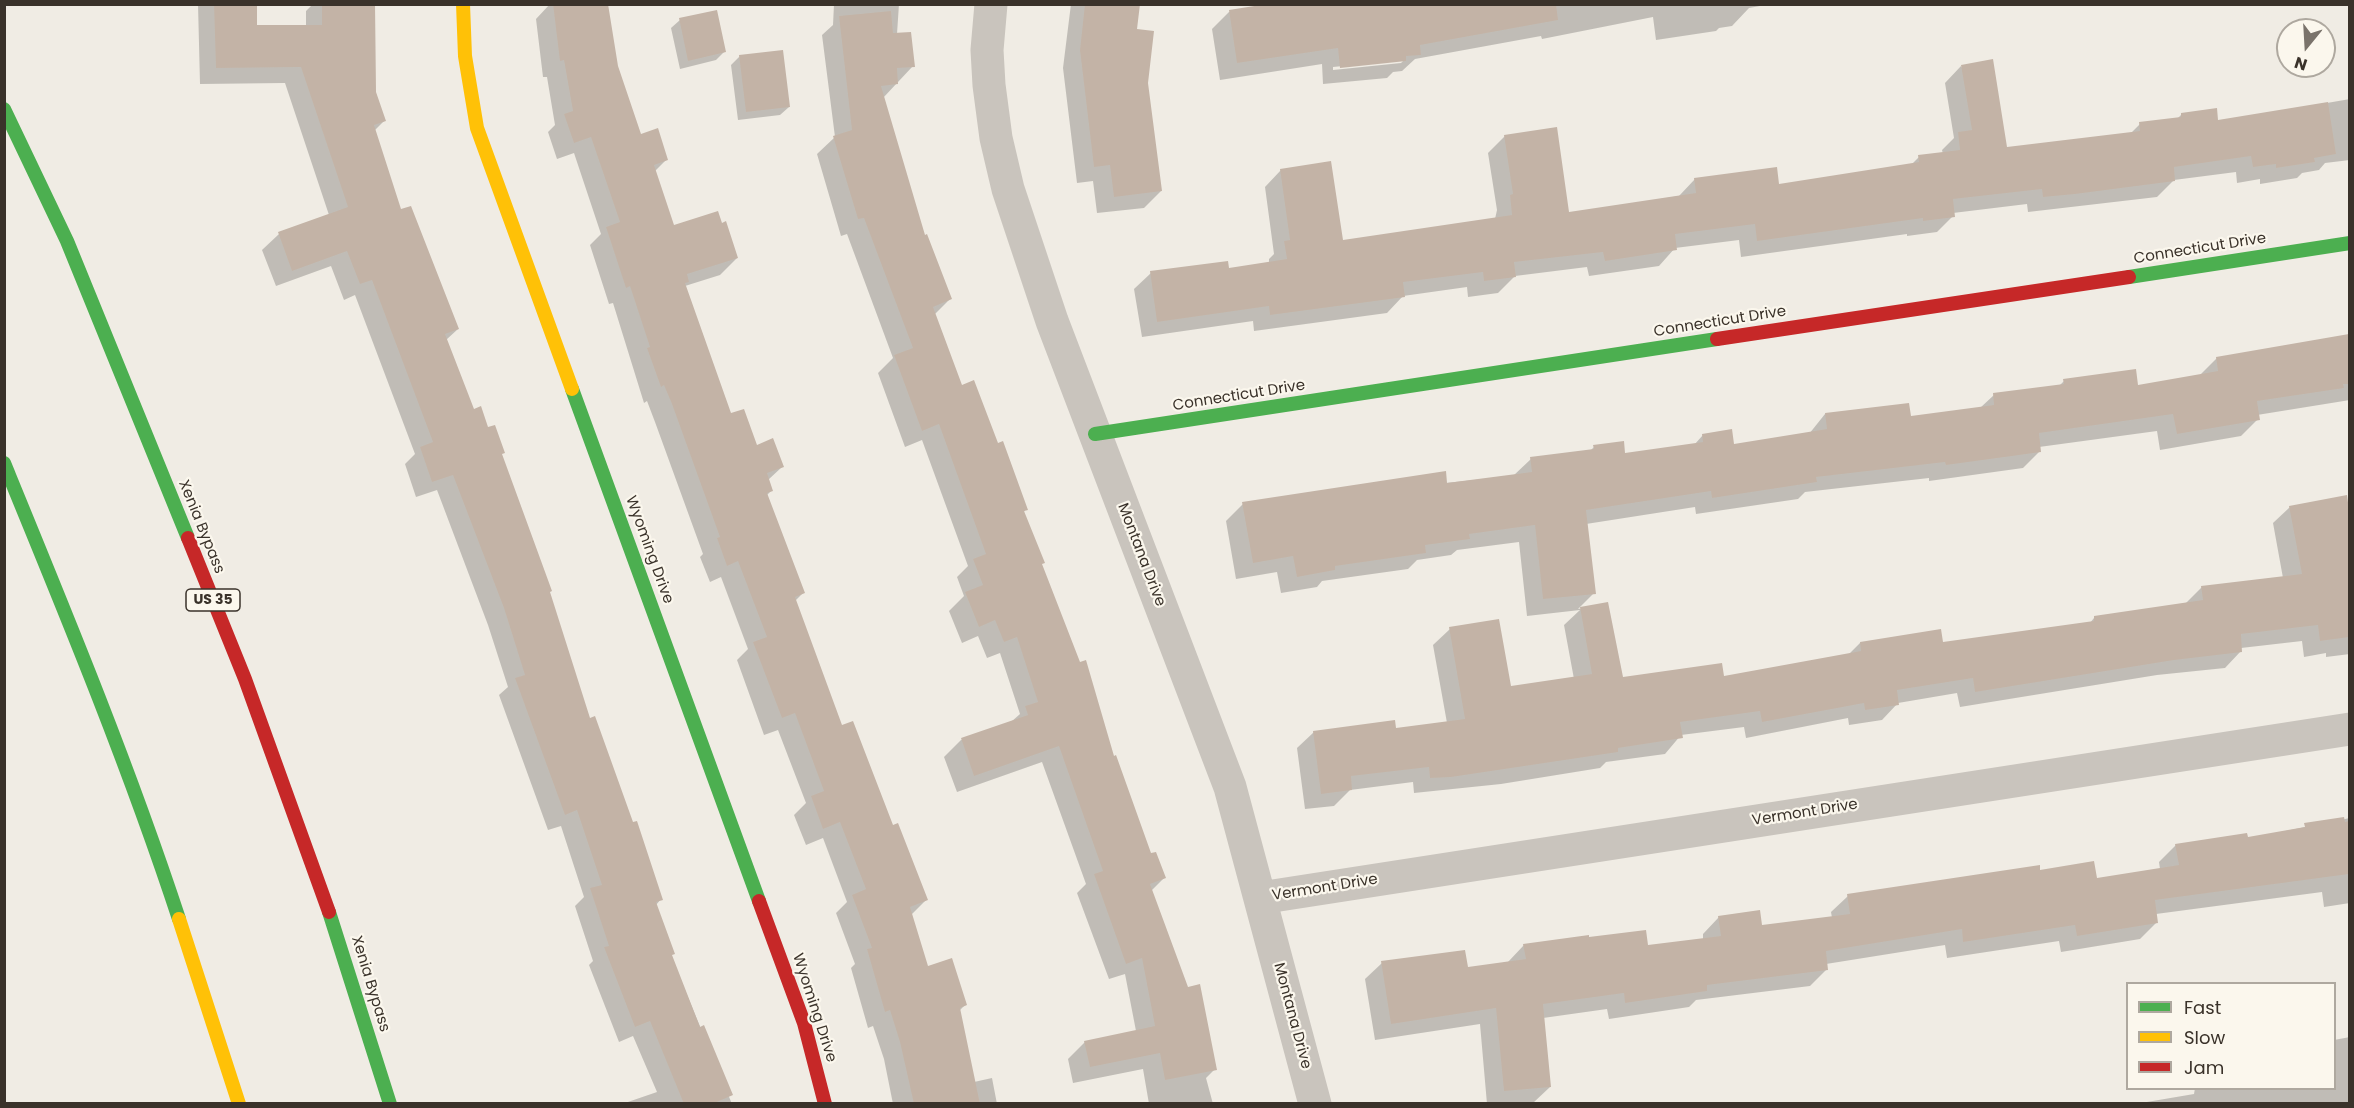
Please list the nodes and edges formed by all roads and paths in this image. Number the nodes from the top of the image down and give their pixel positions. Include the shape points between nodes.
1 (463, 4) edge
2 (991, 4) edge
3 (4, 108) edge
4 (2349, 243) edge
5 (1095, 434) junction
6 (4, 463) edge
7 (2349, 729) edge
8 (1260, 898) junction
9 (239, 1104) edge
10 (390, 1104) edge
11 (825, 1104) edge
12 (1315, 1104) edge

1 - 11 main road, Wyoming Drive via 465,56 477,128 804,1023
2 - 5 street, Montana Drive via 987,50 996,138 1052,321
3 - 10 main road, Xenia Bypass / US 35 via 67,241 245,679 335,928
4 - 5 main road, Connecticut Drive
5 - 8 street, Montana Drive via 1230,787
6 - 9 main road via 146,819
7 - 8 street, Vermont Drive
8 - 12 street, Montana Drive

